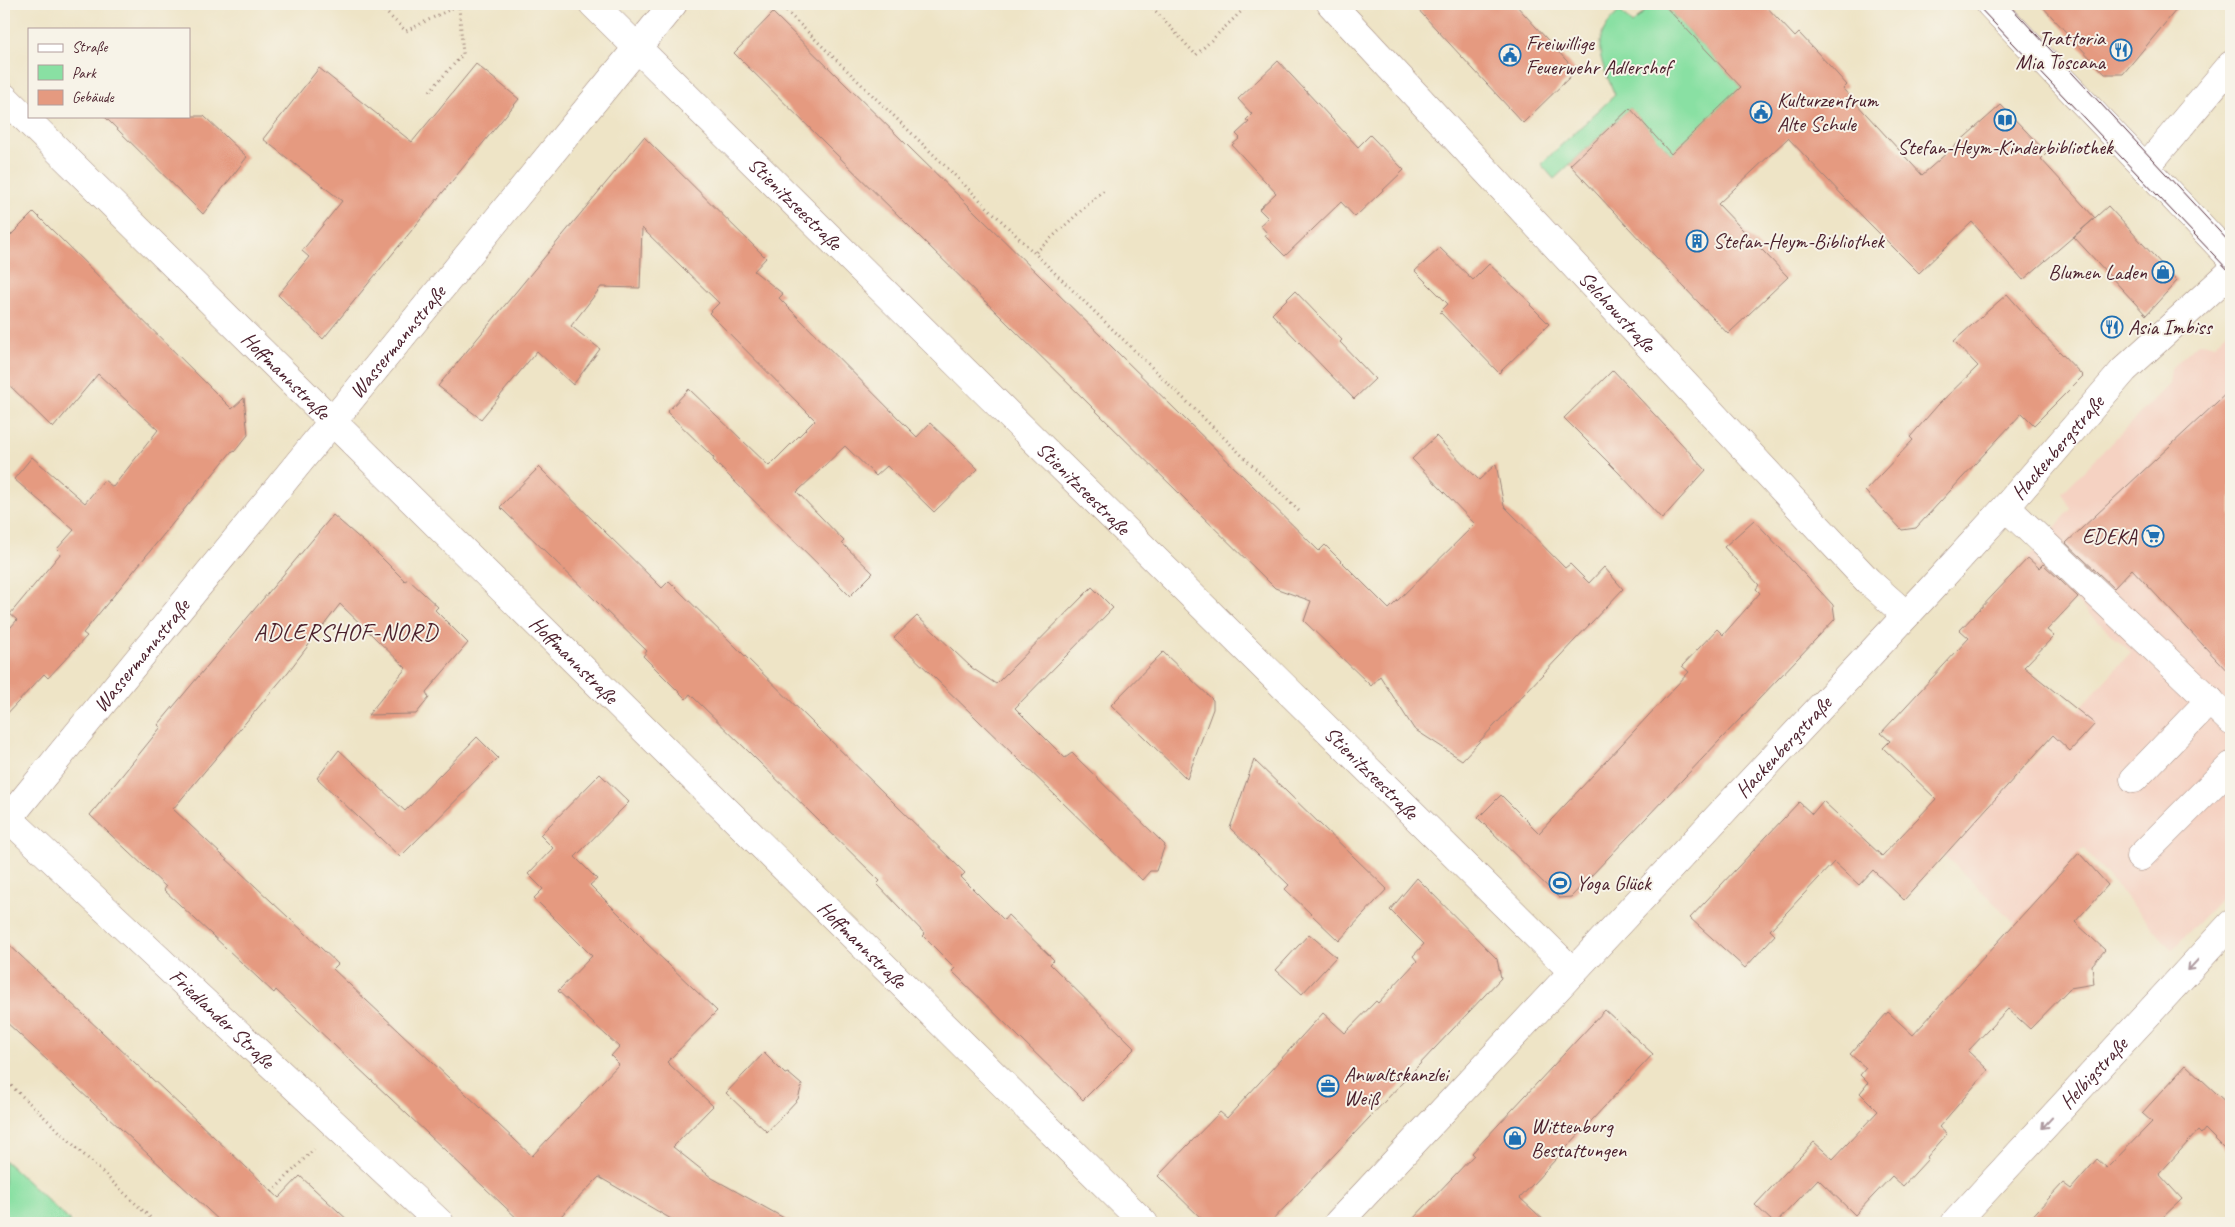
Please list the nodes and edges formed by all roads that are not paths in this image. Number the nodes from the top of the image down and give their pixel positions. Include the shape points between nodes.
1 (593, 4) edge
2 (673, 4) edge
3 (1331, 4) edge
4 (1990, 4) edge
5 (638, 48) junction
6 (2231, 65) edge
7 (4, 97) edge
8 (2145, 168) junction
9 (2231, 258) edge
10 (2231, 272) edge
11 (333, 422) junction
12 (2006, 507) junction
13 (1906, 615) junction
14 (2210, 700) junction
15 (2231, 721) edge
16 (2231, 766) edge
17 (2134, 779) dead end
18 (6, 817) edge
19 (2140, 857) dead end
20 (2231, 924) edge
21 (1573, 972) junction
22 (440, 1223) edge
23 (1144, 1223) edge
24 (1338, 1223) edge
25 (1955, 1223) edge

1 - 5 street, Stienitzseestraße
2 - 5 street, Wassermannstraße
3 - 13 street, Selchowstraße via 1868,581
4 - 8 street
5 - 11 street, Wassermannstraße
5 - 21 street, Stienitzseestraße
6 - 8 street
7 - 11 street, Hoffmannstraße
8 - 9 street
10 - 12 street, Hackenbergstraße via 2124,370
11 - 18 street, Wassermannstraße
11 - 23 street, Hoffmannstraße
12 - 13 street, Hackenbergstraße
12 - 14 street
13 - 21 street, Hackenbergstraße
14 - 15 street
14 - 17 street
16 - 19 street
18 - 22 street, Friedlander Straße
20 -> 25 street, Helbigstraße
21 - 24 street, Hackenbergstraße

